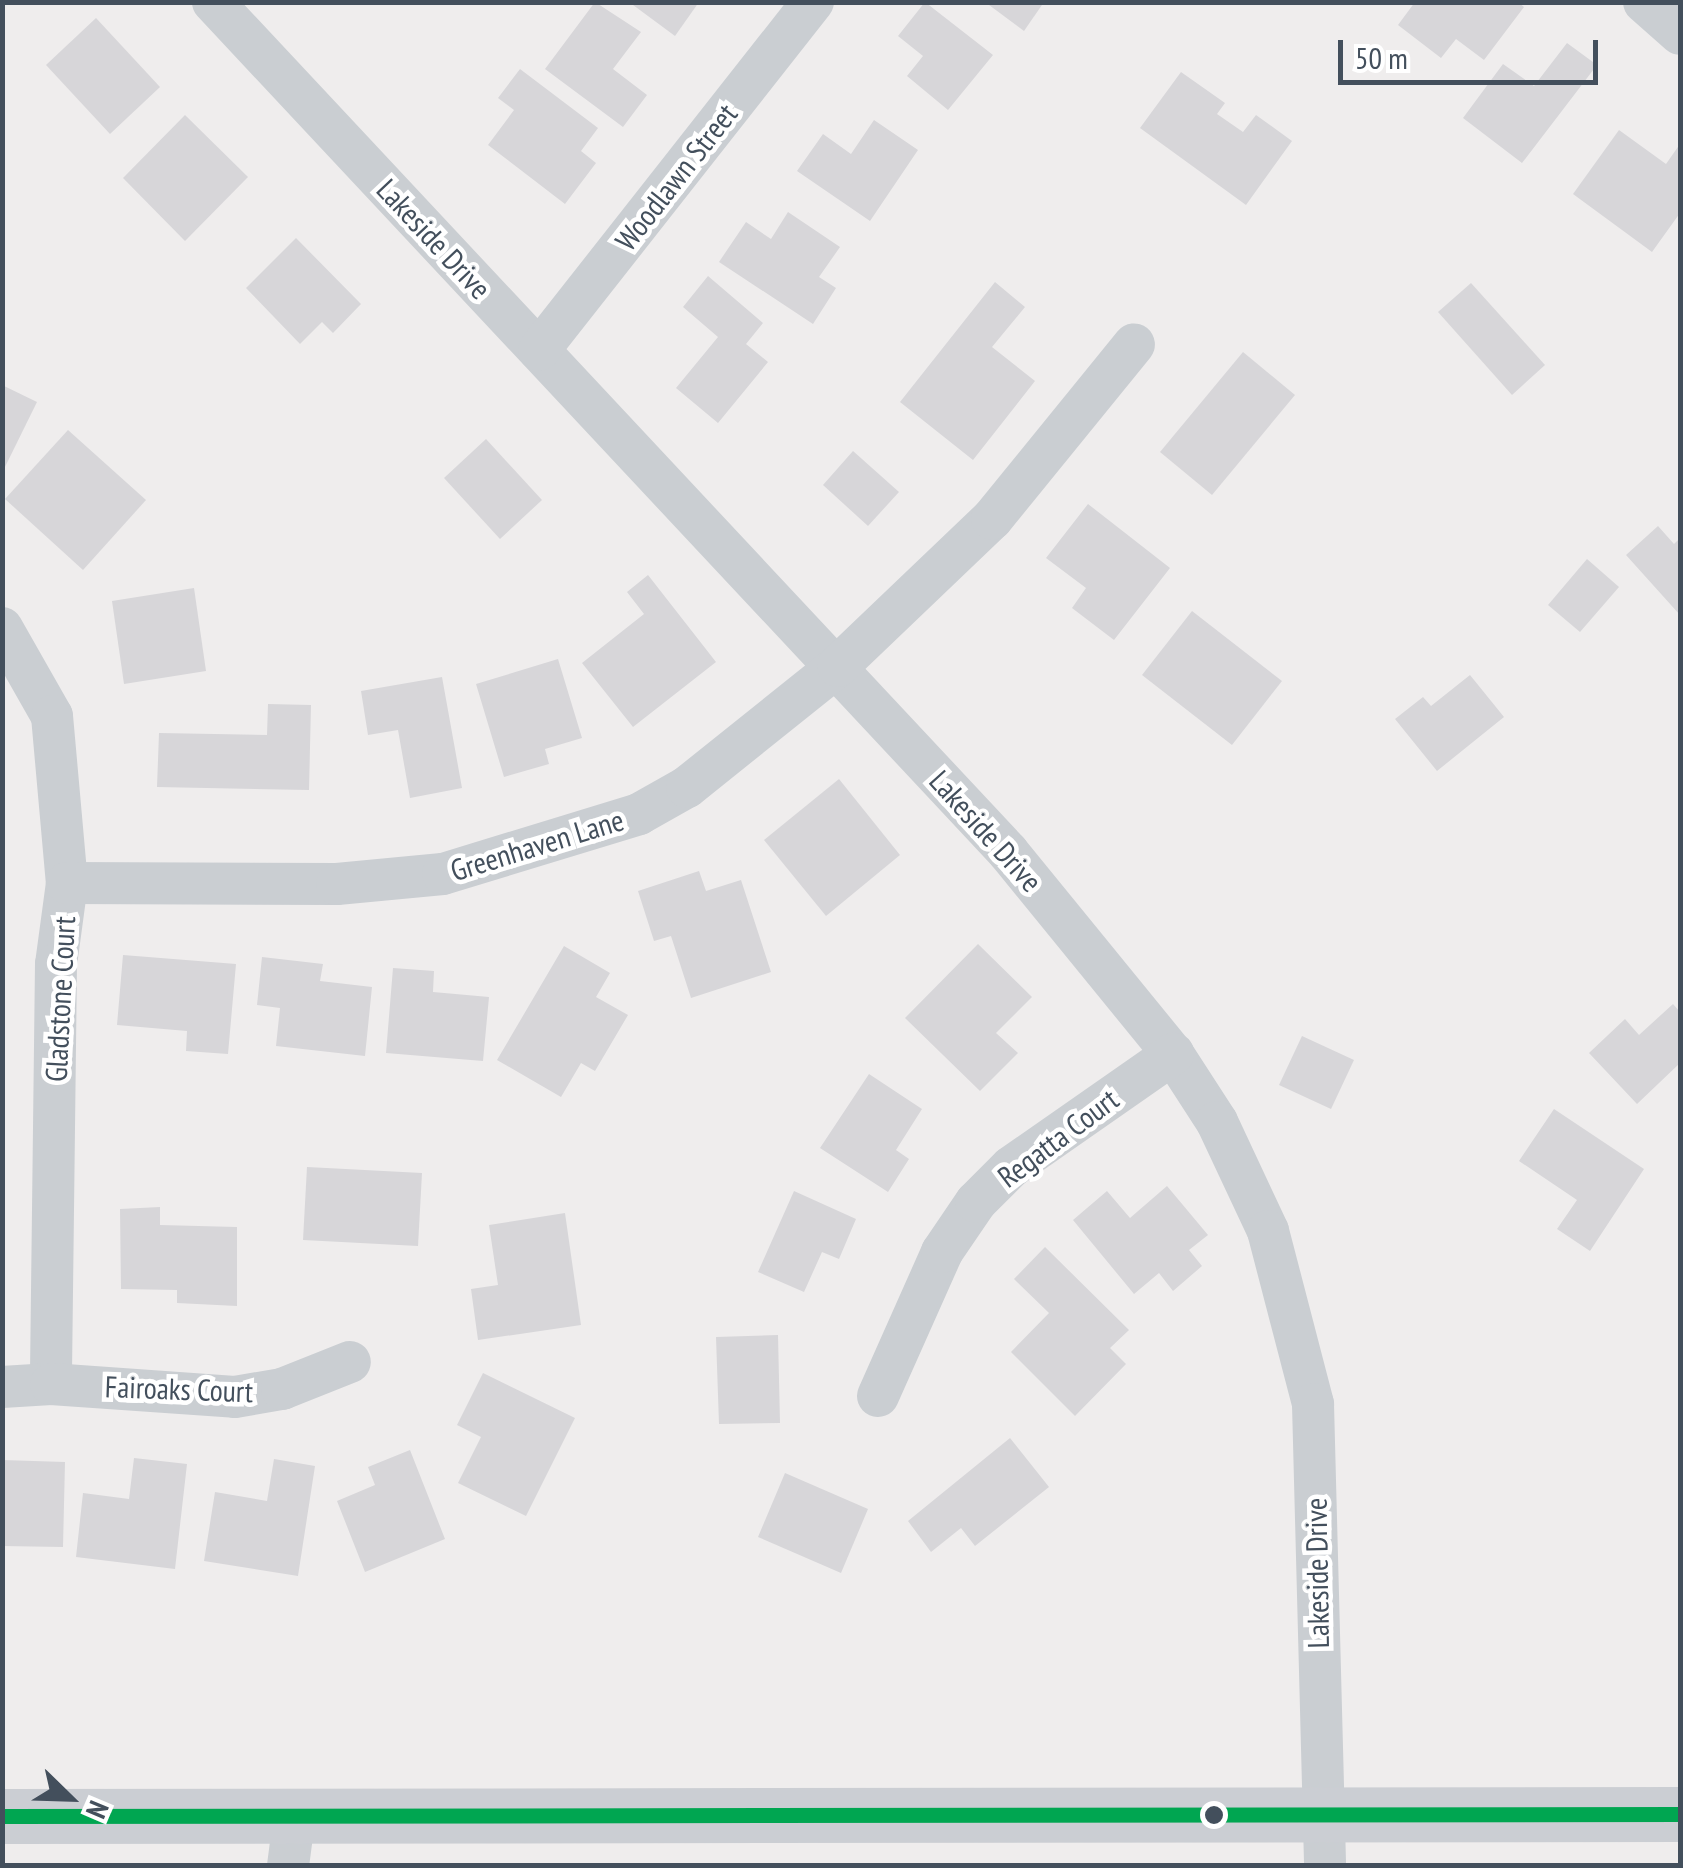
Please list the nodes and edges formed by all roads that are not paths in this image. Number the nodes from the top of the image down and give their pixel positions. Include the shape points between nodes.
1 (213, 2) edge
2 (813, 2) edge
3 (1644, 2) edge
4 (1680, 34) edge
5 (1134, 344) dead end
6 (538, 350) junction
7 (2, 628) edge
8 (838, 666) junction
9 (67, 883) junction
10 (1173, 1054) junction
11 (350, 1362) dead end
12 (51, 1384) junction
13 (2, 1387) edge
14 (878, 1396) dead end
15 (1680, 1814) edge
16 (2, 1816) edge
17 (1324, 1841) edge
18 (291, 1843) edge

1 - 6 street, Lakeside Drive
2 - 6 street, Woodlawn Street
3 - 4 street
5 - 8 street, Greenhaven Lane via 992,519
6 - 8 street, Lakeside Drive
7 - 9 street, Gladstone Court via 52,716
8 - 9 street, Greenhaven Lane via 655,805 480,868 337,884
8 - 10 street, Lakeside Drive via 1008,852
9 - 12 street, Gladstone Court via 56,964
10 - 14 street, Regatta Court via 1011,1167 976,1202 942,1252
10 - 17 street, Lakeside Drive via 1217,1122 1268,1231 1313,1404
11 - 12 street, Fairoaks Court via 282,1388 234,1397
12 - 13 street, Fairoaks Court
15 - 17 main road
16 - 18 main road
17 - 18 main road

